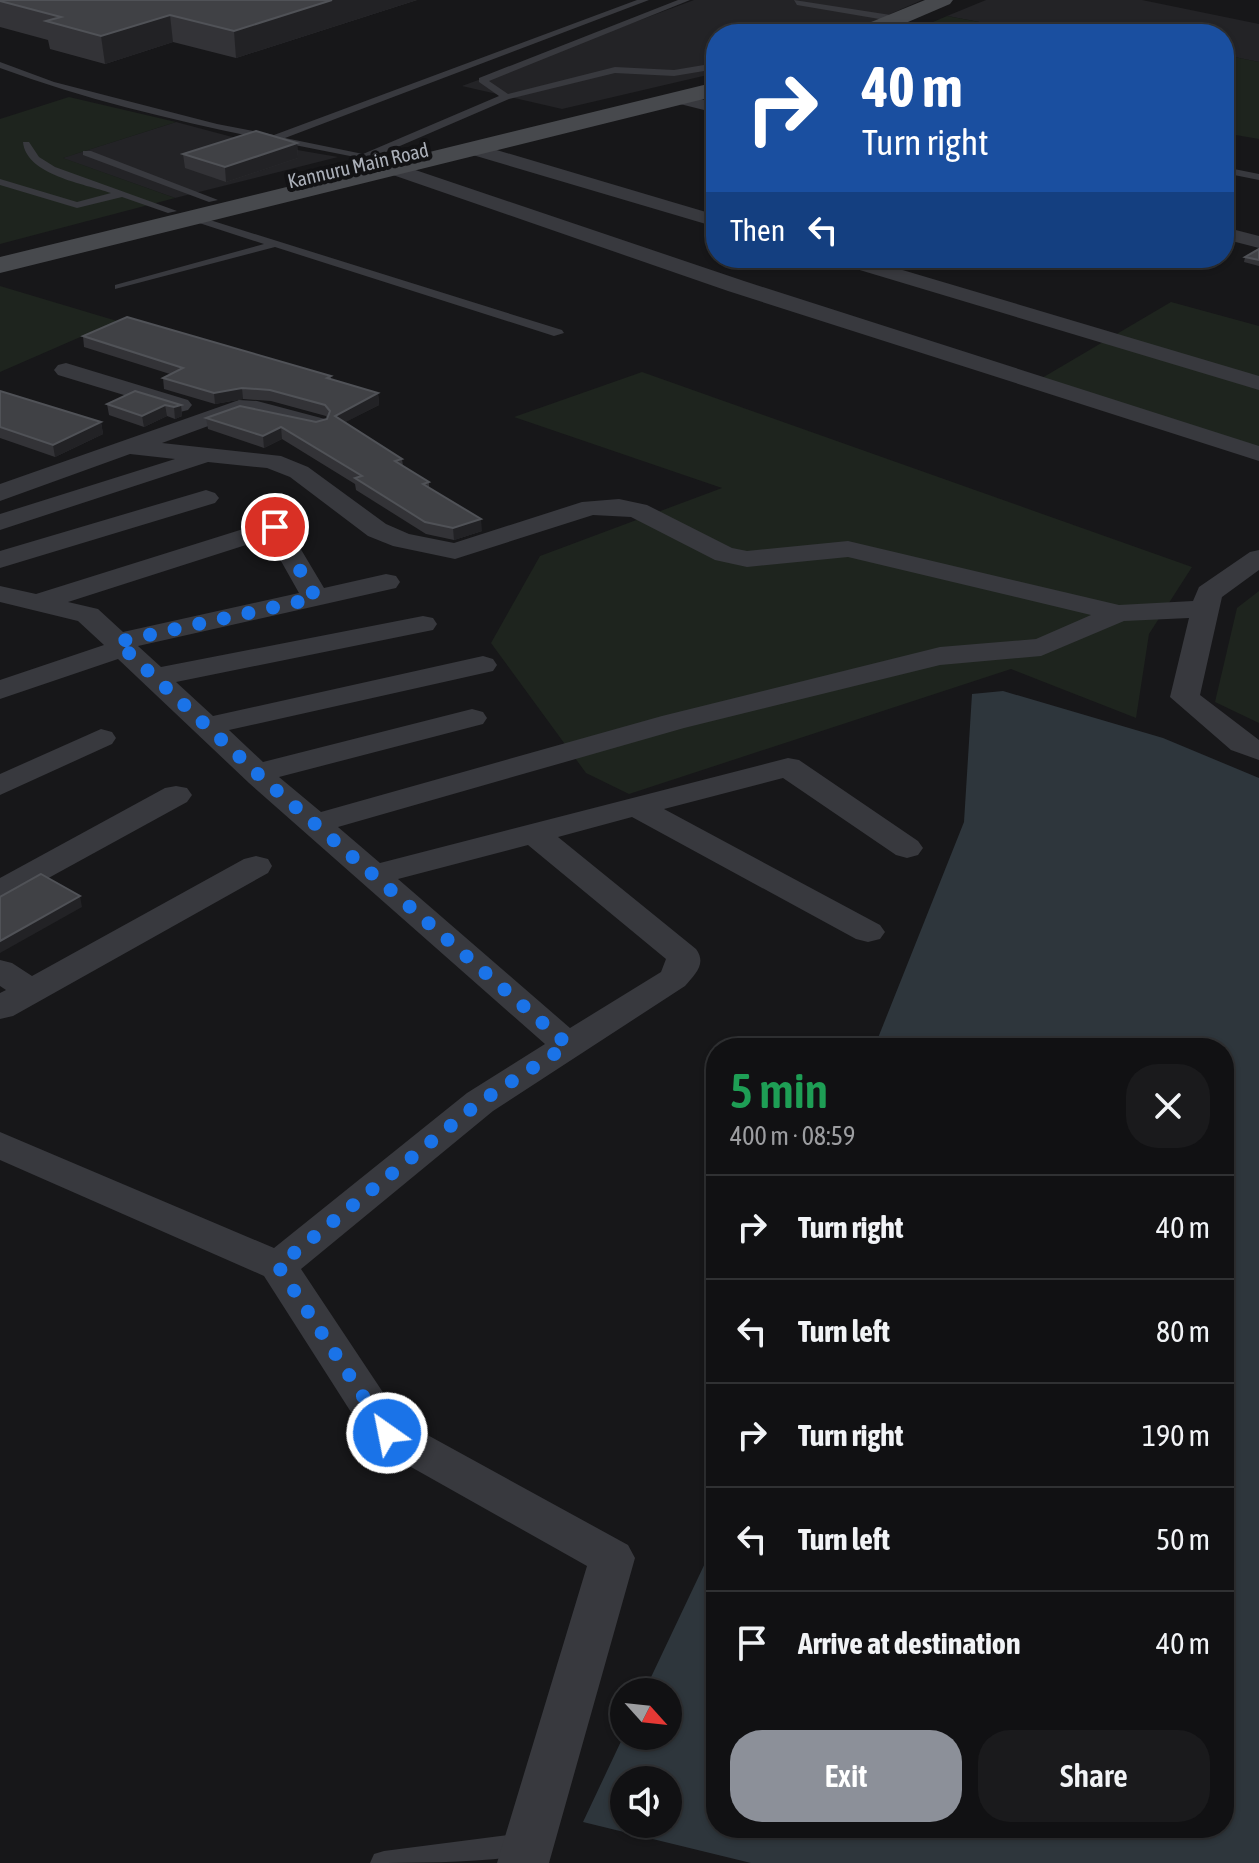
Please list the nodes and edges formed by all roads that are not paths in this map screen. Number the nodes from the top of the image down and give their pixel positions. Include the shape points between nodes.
1 (645, 0) edge
2 (686, 0) edge
3 (797, 2) edge
4 (950, 3) edge
5 (882, 24) edge
6 (901, 24) edge
7 (0, 65) edge
8 (706, 68) edge
9 (706, 82) edge
10 (706, 91) edge
11 (506, 97) junction
12 (678, 98) junction
13 (706, 105) edge
14 (273, 139) junction
15 (26, 144) dead end
16 (473, 149) junction
17 (87, 153) dead end
18 (376, 162) junction
19 (1234, 172) edge
20 (1259, 177) edge
21 (0, 182) edge
22 (122, 194) junction
23 (213, 200) junction
24 (183, 214) junction
25 (706, 218) edge
26 (1234, 236) edge
27 (1259, 242) edge
28 (275, 244) junction
29 (0, 252) edge
30 (0, 265) edge
31 (874, 268) edge
32 (119, 287) dead end
33 (558, 333) dead end
34 (66, 370) dead end
35 (1259, 383) edge
36 (215, 415) junction
37 (316, 424) edge
38 (130, 447) junction
39 (1259, 454) edge
40 (213, 455) junction
41 (6, 487) edge
42 (206, 498) dead end
43 (0, 522) edge
44 (1259, 558) edge
45 (0, 560) edge
46 (386, 582) dead end
47 (0, 594) edge
48 (316, 598) junction
49 (37, 603) junction
50 (1206, 609) junction
51 (1119, 613) junction
52 (423, 624) dead end
53 (120, 645) junction
54 (483, 665) dead end
55 (155, 677) junction
56 (0, 690) edge
57 (472, 718) dead end
58 (207, 726) junction
59 (101, 738) dead end
60 (1259, 751) edge
61 (257, 773) junction
62 (0, 786) edge
63 (176, 795) dead end
64 (636, 807) junction
65 (315, 824) junction
66 (534, 833) junction
67 (907, 848) dead end
68 (256, 866) dead end
69 (374, 875) junction
70 (0, 891) edge
71 (868, 932) dead end
72 (0, 970) edge
73 (31, 991) junction
74 (0, 1008) edge
75 (568, 1045) junction
76 (6, 1154) edge
77 (278, 1266) junction
78 (527, 1853) edge
79 (384, 1863) edge

1 - 14 lane
2 - 11 lane via 482,80
3 - 5 lane
4 - 6 main road
7 - 14 lane via 51,84
8 - 11 lane via 674,73 615,70
9 - 18 main road, Kannuru Main Road
10 - 12 main road
11 - 18 lane via 391,143
12 - 13 street
12 - 16 main road
14 - 18 lane
15 - 22 lane via 35,159 51,169
16 - 18 main road
16 - 25 street
17 - 23 lane
18 - 23 main road, Kannuru Main Road
18 - 24 main road
18 - 39 street via 736,286
19 - 20 lane
21 - 22 lane via 77,205
22 - 24 lane
23 - 24 main road, Kannuru Main Road
24 - 28 lane
24 - 29 main road, Kannuru Main Road
24 - 30 main road
26 - 27 street
28 - 32 lane
28 - 33 lane
31 - 35 street
34 - 36 street
36 - 37 street via 257,408
36 - 38 street
38 - 40 street
38 - 41 street
40 - 43 street
40 - 51 street via 272,461 299,472 377,530 455,551 591,507 619,507 638,510 724,554 747,559 848,549
42 - 45 street
44 - 50 street via 1209,593
46 - 48 street
47 - 49 street
48 - 49 street via 275,527
48 - 53 street
49 - 53 street via 88,615
50 - 51 street
50 - 60 street via 1185,697 1242,744
51 - 65 street via 1041,647 940,656 673,722
52 - 55 street
53 - 55 street
53 - 56 street
54 - 58 street
55 - 58 street
57 - 61 street
58 - 61 street
59 - 62 street
61 - 65 street
63 - 70 street
64 - 66 street
64 - 67 street via 788,767
64 - 71 street
65 - 69 street
66 - 69 street
66 - 75 street via 684,956 673,979
68 - 73 street
69 - 75 street
72 - 73 street
73 - 74 street
75 - 77 street via 480,1102
76 - 77 street
77 - 78 street via 387,1433 612,1558
78 - 79 lane

